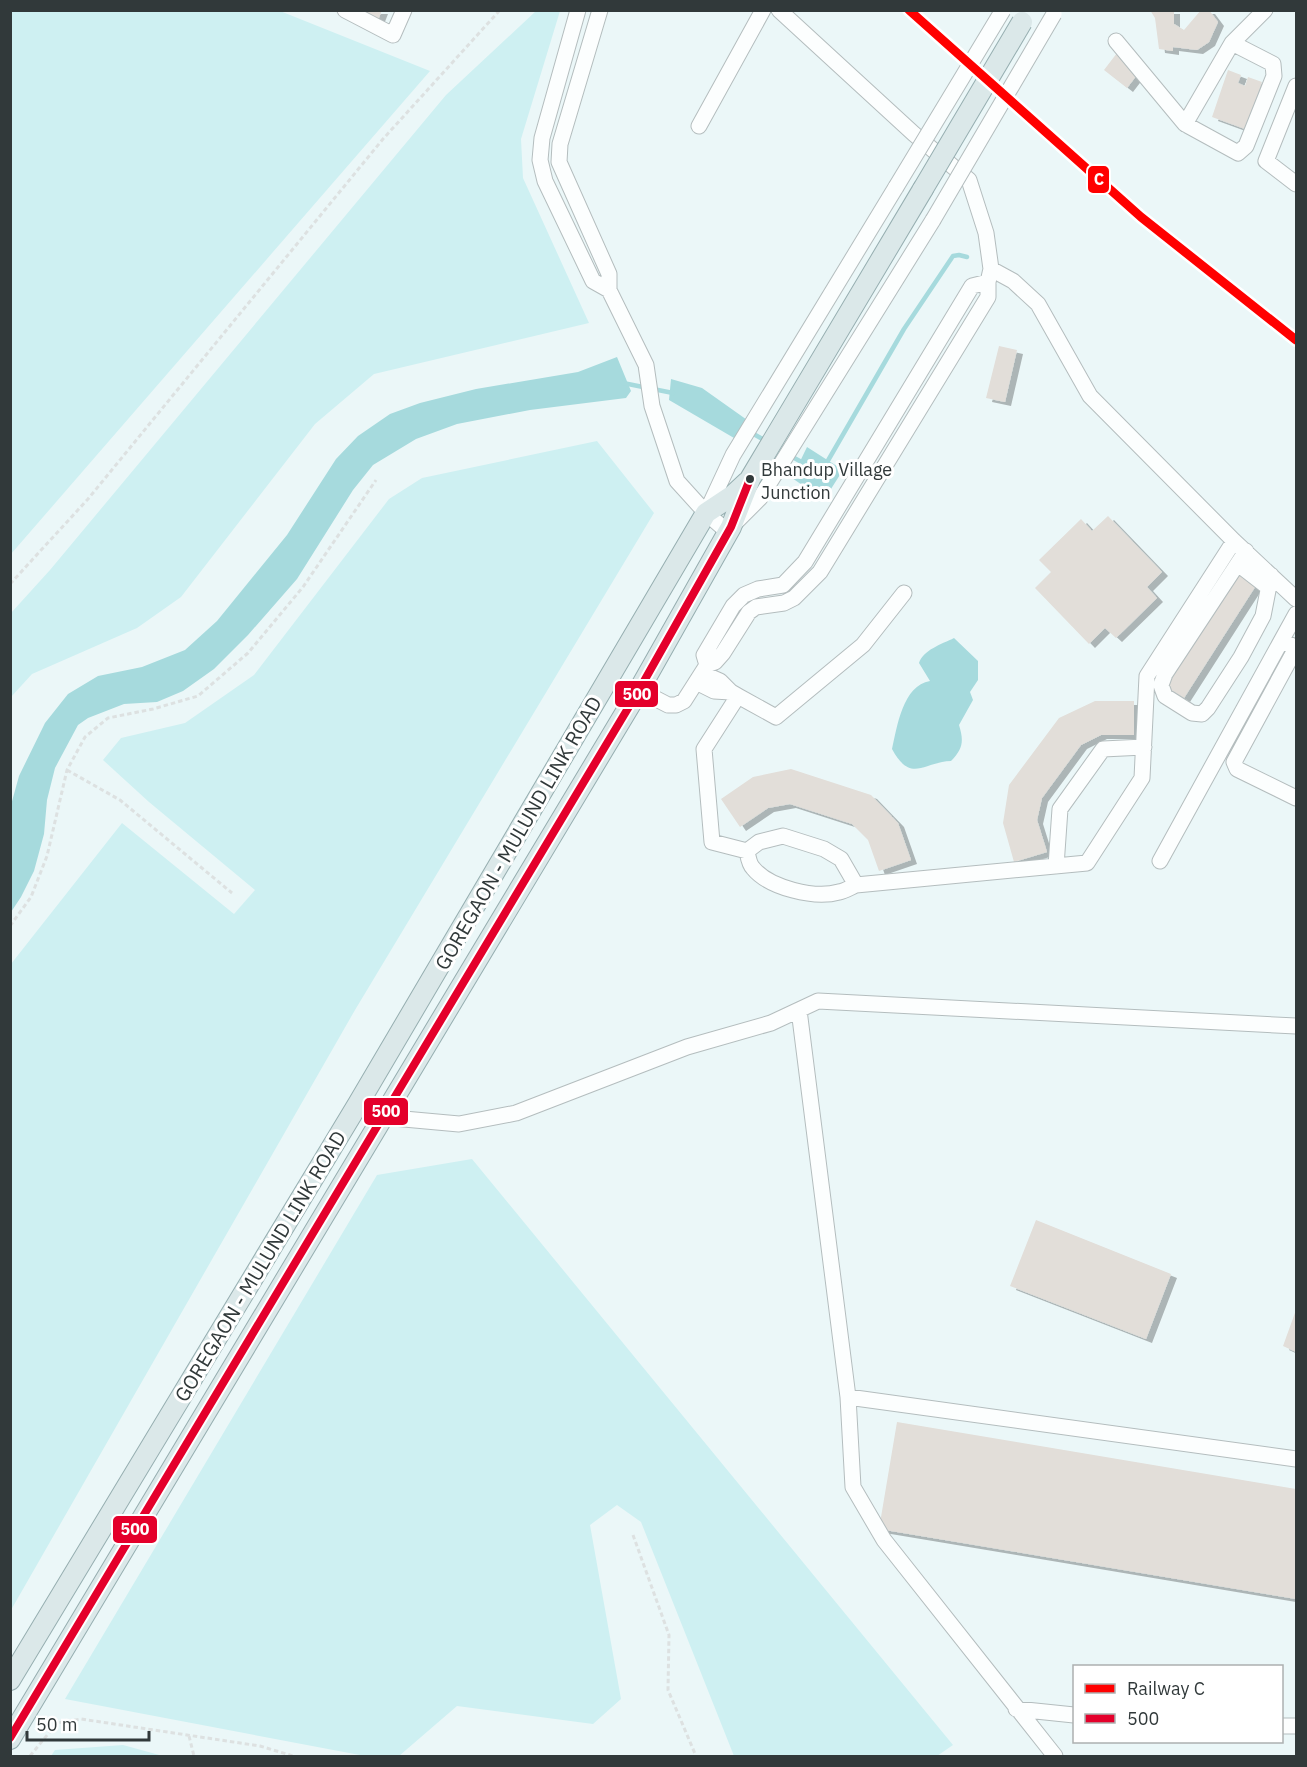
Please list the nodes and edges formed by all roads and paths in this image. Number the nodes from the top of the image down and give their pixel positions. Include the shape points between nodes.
1 (345, 10) edge
2 (404, 10) edge
3 (500, 10) edge
4 (578, 10) edge
5 (600, 10) edge
6 (764, 10) edge
7 (779, 10) edge
8 (1003, 10) edge
9 (1265, 10) edge
10 (1056, 12) edge
11 (1025, 16) edge
12 (1116, 40) dead end
13 (1232, 43) junction
14 (1296, 86) edge
15 (1185, 124) junction
16 (699, 126) dead end
17 (1296, 184) edge
18 (989, 275) junction
19 (609, 290) junction
20 (791, 432) junction
21 (753, 474) junction
22 (376, 480) dead end
23 (706, 513) junction
24 (729, 530) junction
25 (1239, 552) junction
26 (805, 562) junction
27 (820, 572) junction
28 (1270, 582) junction
29 (10, 584) edge
30 (783, 585) junction
31 (904, 593) dead end
32 (747, 594) junction
33 (794, 598) junction
34 (1296, 599) edge
35 (756, 607) junction
36 (1296, 614) edge
37 (1282, 640) junction
38 (721, 642) junction
39 (1296, 648) edge
40 (702, 673) junction
41 (639, 690) junction
42 (734, 694) junction
43 (1230, 735) junction
44 (1245, 743) junction
45 (1144, 747) junction
46 (67, 770) junction
47 (1296, 798) edge
48 (747, 850) junction
49 (1160, 861) dead end
50 (1056, 866) junction
51 (856, 885) junction
52 (232, 893) dead end
53 (10, 926) edge
54 (799, 1010) junction
55 (1296, 1026) edge
56 (358, 1104) junction
57 (382, 1117) junction
58 (848, 1397) junction
59 (1296, 1459) edge
60 (633, 1535) dead end
61 (10, 1680) edge
62 (1016, 1708) junction
63 (1073, 1715) edge
64 (189, 1736) junction
65 (10, 1739) edge
66 (30, 1756) edge
67 (194, 1756) edge
68 (293, 1756) edge
69 (696, 1756) edge
70 (1055, 1756) edge

1 - 2 street via 393,34
3 - 29 path via 383,139 88,499
4 - 19 street via 542,138 540,160 545,180 593,282
5 - 19 street via 560,144 560,162 609,274
6 - 16 street
7 - 18 street via 969,180 986,233
8 - 23 street, bridge via 734,455
9 - 13 street
10 - 20 street, bridge via 933,220
11 - 20 main road, bridge via 922,189
12 - 15 street
13 - 15 street
13 - 15 street via 1273,64 1274,76 1246,146 1238,153
14 - 17 street via 1266,160
18 - 25 street via 1013,281 1038,304 1090,396
18 - 26 street via 972,286
18 - 27 street via 988,297
19 - 23 street via 646,365 652,406 677,481
20 - 21 main road
20 - 24 street via 778,469 760,498
21 - 23 main road, GOREGAON - MULUND LINK ROAD via 733,495
21 - 24 main road, GOREGAON - MULUND LINK ROAD
22 - 46 path via 303,587 248,653 198,696 108,718 85,737
23 - 24 street
23 - 56 main road, GOREGAON - MULUND LINK ROAD
24 - 41 main road, GOREGAON - MULUND LINK ROAD
25 - 28 street
25 - 28 street via 1165,674 1161,685 1165,696 1192,713 1202,714 1208,708 1263,616
25 - 45 street via 1147,676
26 - 27 street
26 - 30 street
27 - 33 street
28 - 34 street
30 - 32 street
30 - 33 street
31 - 42 street via 863,645 776,717
32 - 35 street
32 - 38 street via 733,606
33 - 35 street
35 - 38 street
36 - 37 street
37 - 39 street
37 - 43 street
38 - 40 street via 715,662
39 - 44 street
40 - 41 street via 684,701 676,705 668,705
40 - 42 street via 714,691
41 - 57 main road, GOREGAON - MULUND LINK ROAD
42 - 48 street via 704,749 712,842
43 - 44 street
43 - 49 street
44 - 47 street via 1234,762 1237,769
45 - 50 street via 1142,778 1088,863
45 - 50 street via 1103,749 1060,809
46 - 52 path via 120,800
46 - 53 path via 47,856 32,897
48 - 51 street via 751,867 766,881 789,889 838,893
48 - 51 street via 759,842 783,836 824,849 841,860
50 - 51 street
54 - 55 street via 818,1001
54 - 57 street via 771,1023 687,1047 516,1113 459,1124
54 - 58 street
56 - 57 street
56 - 61 main road, GOREGAON - MULUND LINK ROAD
57 - 65 main road, GOREGAON - MULUND LINK ROAD
58 - 59 street
58 - 62 street via 853,1487 884,1540
60 - 69 path via 669,1635 668,1690
62 - 63 street
62 - 70 street
64 - 66 path via 81,1719 57,1723
64 - 67 path
64 - 68 path via 260,1746

